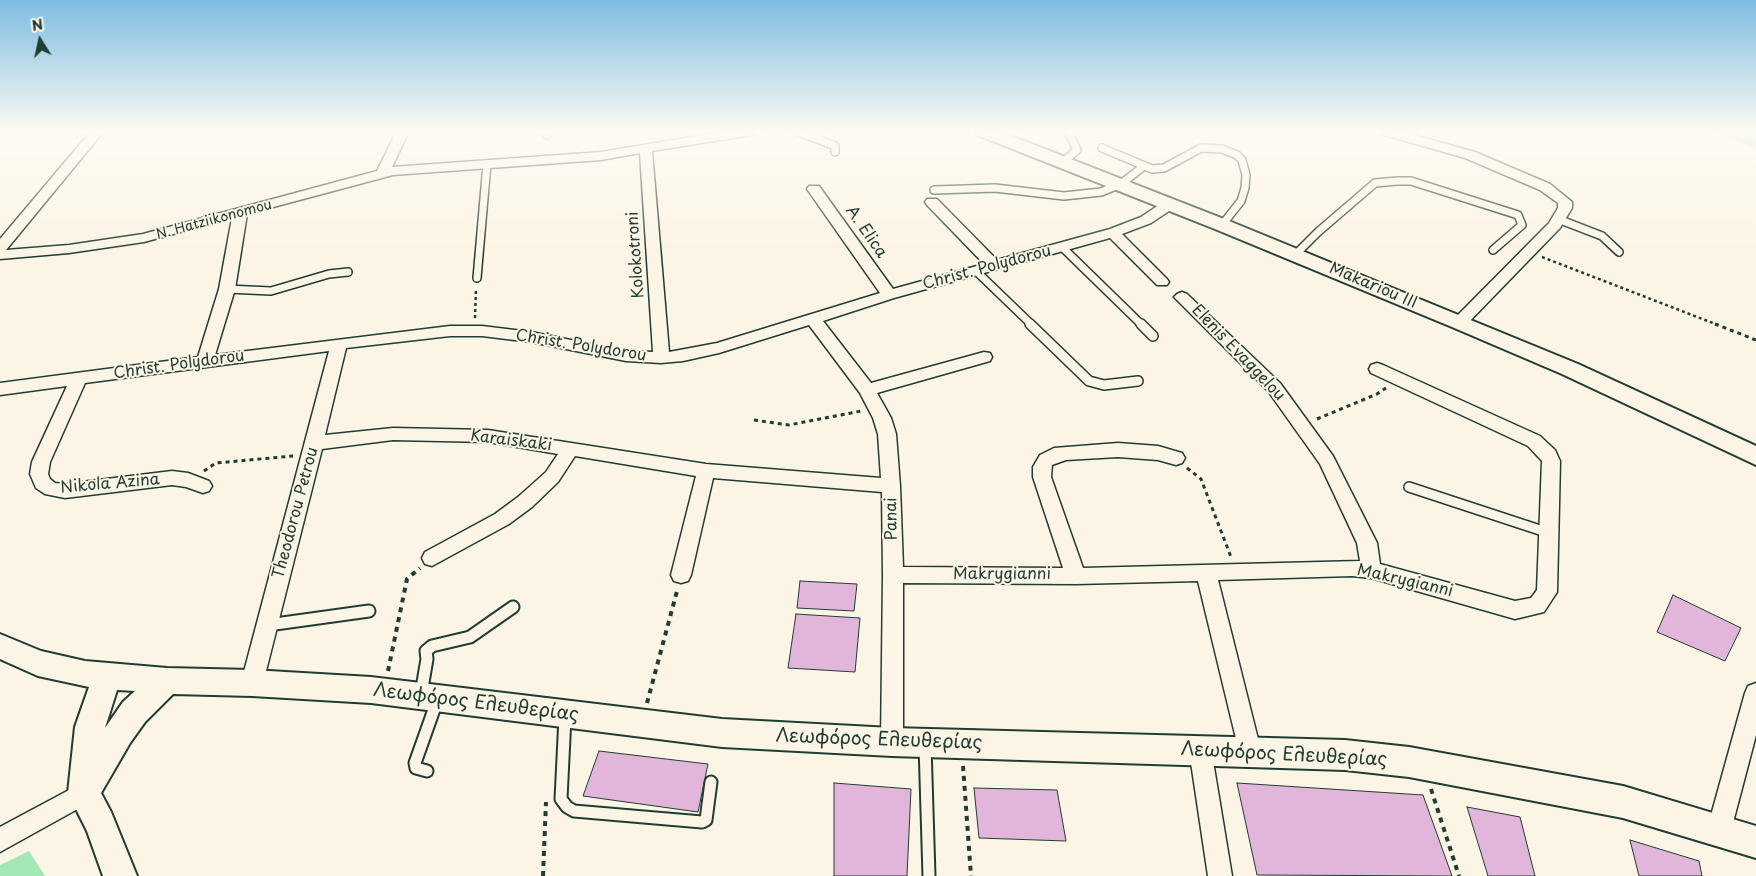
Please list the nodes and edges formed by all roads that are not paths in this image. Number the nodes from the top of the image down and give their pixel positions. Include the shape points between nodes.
1 (64, 172) edge
2 (395, 172) edge
3 (486, 172) edge
4 (648, 172) edge
5 (1089, 172) edge
6 (1136, 172) edge
7 (1245, 172) edge
8 (1508, 172) edge
9 (382, 173) joint
10 (1120, 184) junction
11 (814, 189) dead end
12 (933, 196) joint
13 (1170, 204) junction
14 (240, 213) junction
15 (1558, 220) junction
16 (1222, 225) junction
17 (1113, 233) junction
18 (0, 248) edge
19 (1063, 248) junction
20 (1493, 250) dead end
21 (1619, 252) dead end
22 (1296, 254) junction
23 (0, 255) edge
24 (994, 266) junction
25 (976, 271) junction
26 (348, 272) dead end
27 (477, 278) road end
28 (1162, 282) dead end
29 (227, 290) junction
30 (889, 295) junction
31 (1182, 297) dead end
32 (813, 319) junction
33 (1458, 322) junction
34 (1153, 336) dead end
35 (339, 344) junction
36 (984, 357) dead end
37 (661, 358) junction
38 (205, 361) junction
39 (1377, 369) dead end
40 (79, 378) junction
41 (1138, 381) dead end
42 (0, 389) edge
43 (867, 390) junction
44 (571, 448) junction
45 (314, 449) junction
46 (1756, 456) edge
47 (1176, 458) road end
48 (706, 471) junction
49 (196, 483) road end
50 (891, 486) junction
51 (1409, 487) dead end
52 (1549, 533) junction
53 (432, 558) road end
54 (1371, 570) junction
55 (1206, 573) junction
56 (681, 575) road end
57 (893, 575) junction
58 (1076, 576) junction
59 (513, 607) dead end
60 (369, 611) dead end
61 (267, 625) junction
62 (0, 646) edge
63 (107, 676) junction
64 (167, 681) junction
65 (252, 682) junction
66 (1756, 694) edge
67 (429, 697) junction
68 (565, 714) junction
69 (892, 742) junction
70 (924, 742) junction
71 (1200, 749) junction
72 (1250, 751) junction
73 (427, 771) dead end
74 (711, 782) dead end
75 (84, 792) junction
76 (1719, 830) junction
77 (0, 840) edge
78 (1756, 842) edge
79 (120, 876) edge
80 (930, 876) edge
81 (1220, 876) edge

1 - 18 street
2 - 9 street, N. Hatziikonomou
3 - 27 lane
4 - 37 street, Kolokotroni
5 - 10 main road, Makariou III
6 - 10 lane
7 - 16 lane via 1241,201
8 - 15 street via 1544,187 1565,202
9 - 14 street, N. Hatziikonomou
10 - 12 lane via 1102,192 1064,196 995,188
10 - 13 main road, Makariou III
11 - 30 street, A. Elica
12 - 24 street
13 - 16 main road, Makariou III
13 - 17 street, Christ. Polydorou via 1146,220
14 - 23 street, N. Hatziikonomou via 130,241
14 - 29 street
15 - 21 lane via 1602,236
15 - 33 street
16 - 22 main road, Makariou III
17 - 19 street, Christ. Polydorou
17 - 28 street
19 - 24 street, Christ. Polydorou
19 - 34 lane
20 - 22 lane via 1522,226 1518,215 1410,181 1397,181 1375,183
22 - 33 main road, Makariou III
24 - 25 street, Christ. Polydorou
25 - 30 street, Christ. Polydorou
25 - 41 lane via 1089,381 1104,385
26 - 29 lane via 329,274 271,291
29 - 38 street
30 - 32 street, Christ. Polydorou
31 - 54 street, Elenis Evaggelou via 1274,387 1327,461 1354,513 1366,543
32 - 37 street, Christ. Polydorou via 700,353
32 - 43 street, Panai
33 - 46 main road, Makariou III via 1570,369
35 - 37 street, Christ. Polydorou via 415,334 475,331 532,337 626,356
35 - 38 street, Christ. Polydorou
35 - 45 street, Theodorou Petrou
36 - 43 street
38 - 40 street, Christ. Polydorou
39 - 52 street, Makrygianni via 1543,448 1551,462
40 - 42 street, Christ. Polydorou
40 - 49 street, Nikola Azina via 41,462 39,474 42,483 51,489 65,491 154,479
43 - 50 street, Panai via 887,434
44 - 45 street, Karaiskaki via 451,434 386,435
44 - 48 street, Karaiskaki
44 - 53 street via 552,477 525,502 502,519
45 - 61 street, Theodorou Petrou
47 - 58 street via 1118,450 1066,453 1046,460 1042,477
48 - 50 street, Karaiskaki
48 - 56 street
50 - 57 street, Panai
51 - 52 lane
52 - 54 street, Makrygianni via 1547,592 1537,606 1515,610
54 - 55 street, Makrygianni via 1328,568
55 - 58 street, Makrygianni
55 - 72 street
57 - 58 street, Makrygianni
57 - 69 street, Panai
59 - 67 lane via 470,637 432,646 426,651
60 - 61 lane
61 - 65 street, Theodorou Petrou
62 - 63 main road, Λεωφόρος Ελευθερίας via 46,665
63 - 64 main road, Λεωφόρος Ελευθερίας
63 - 75 main road via 90,727
64 - 65 main road, Λεωφόρος Ελευθερίας
64 - 75 main road via 134,712
65 - 67 main road, Λεωφόρος Ελευθερίας
66 - 76 street
67 - 68 main road, Λεωφόρος Ελευθερίας
67 - 73 lane via 416,755 416,768
68 - 69 main road, Λεωφόρος Ελευθερίας via 722,732
68 - 74 lane via 561,799 574,811 702,822 706,820
69 - 70 main road, Λεωφόρος Ελευθερίας
70 - 71 main road, Λεωφόρος Ελευθερίας
70 - 80 lane
71 - 72 main road, Λεωφόρος Ελευθερίας
71 - 81 street
72 - 76 main road, Λεωφόρος Ελευθερίας via 1345,755 1422,764 1615,801
75 - 77 street
75 - 79 main road
76 - 78 main road, Λεωφόρος Ελευθερίας

